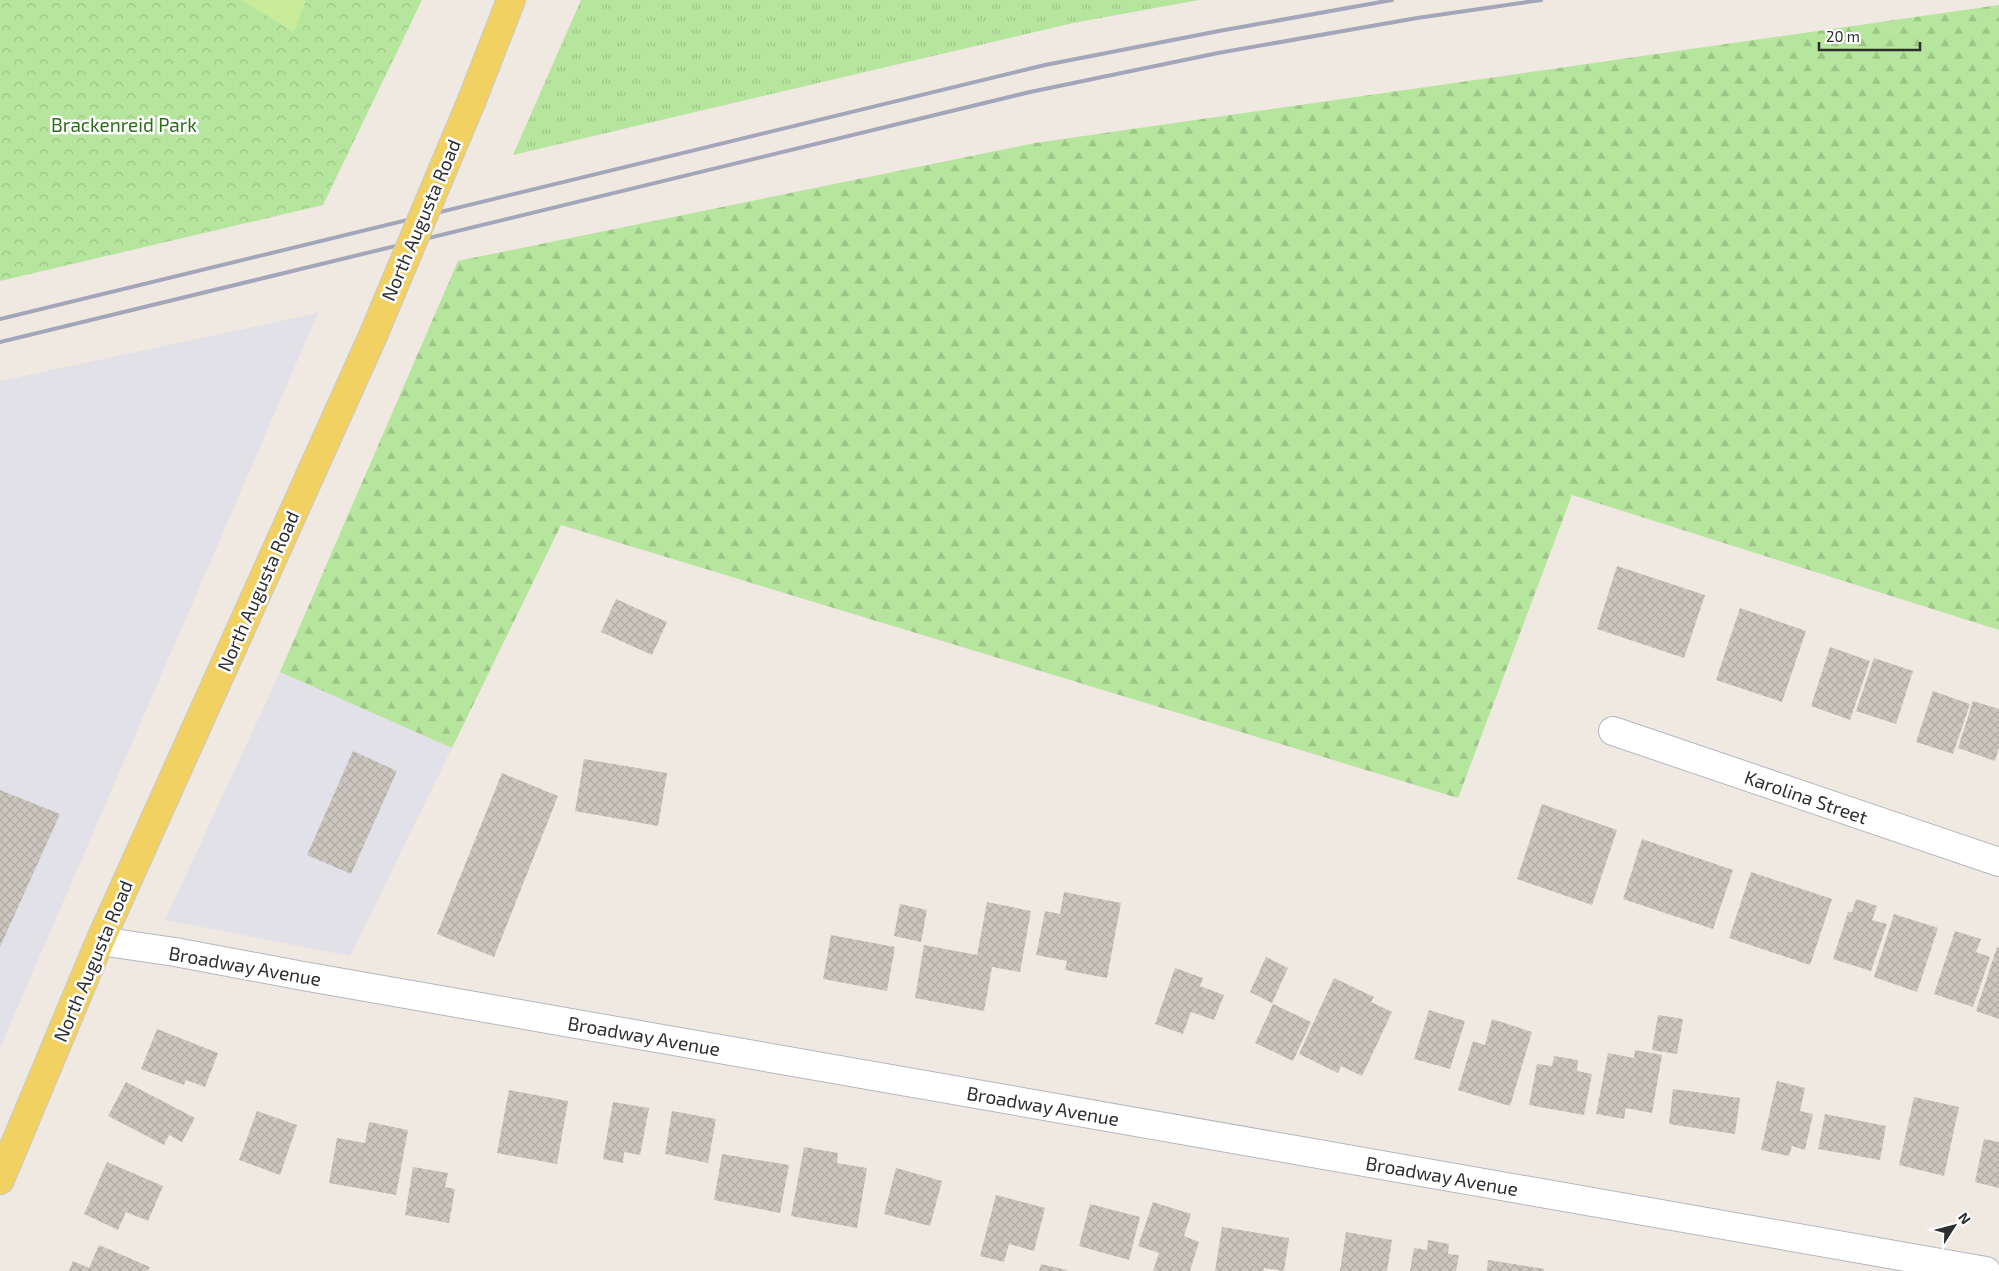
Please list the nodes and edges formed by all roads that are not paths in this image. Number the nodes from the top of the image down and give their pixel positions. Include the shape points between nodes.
1 (511, 0) edge
2 (1613, 731) dead end
3 (1999, 862) edge
4 (100, 941) junction
5 (0, 1180) edge
6 (1986, 1271) edge

1 - 4 main road, North Augusta Road, bridge via 372,338
2 - 3 street, Karolina Street
4 - 5 main road, North Augusta Road
4 - 6 street, Broadway Avenue

